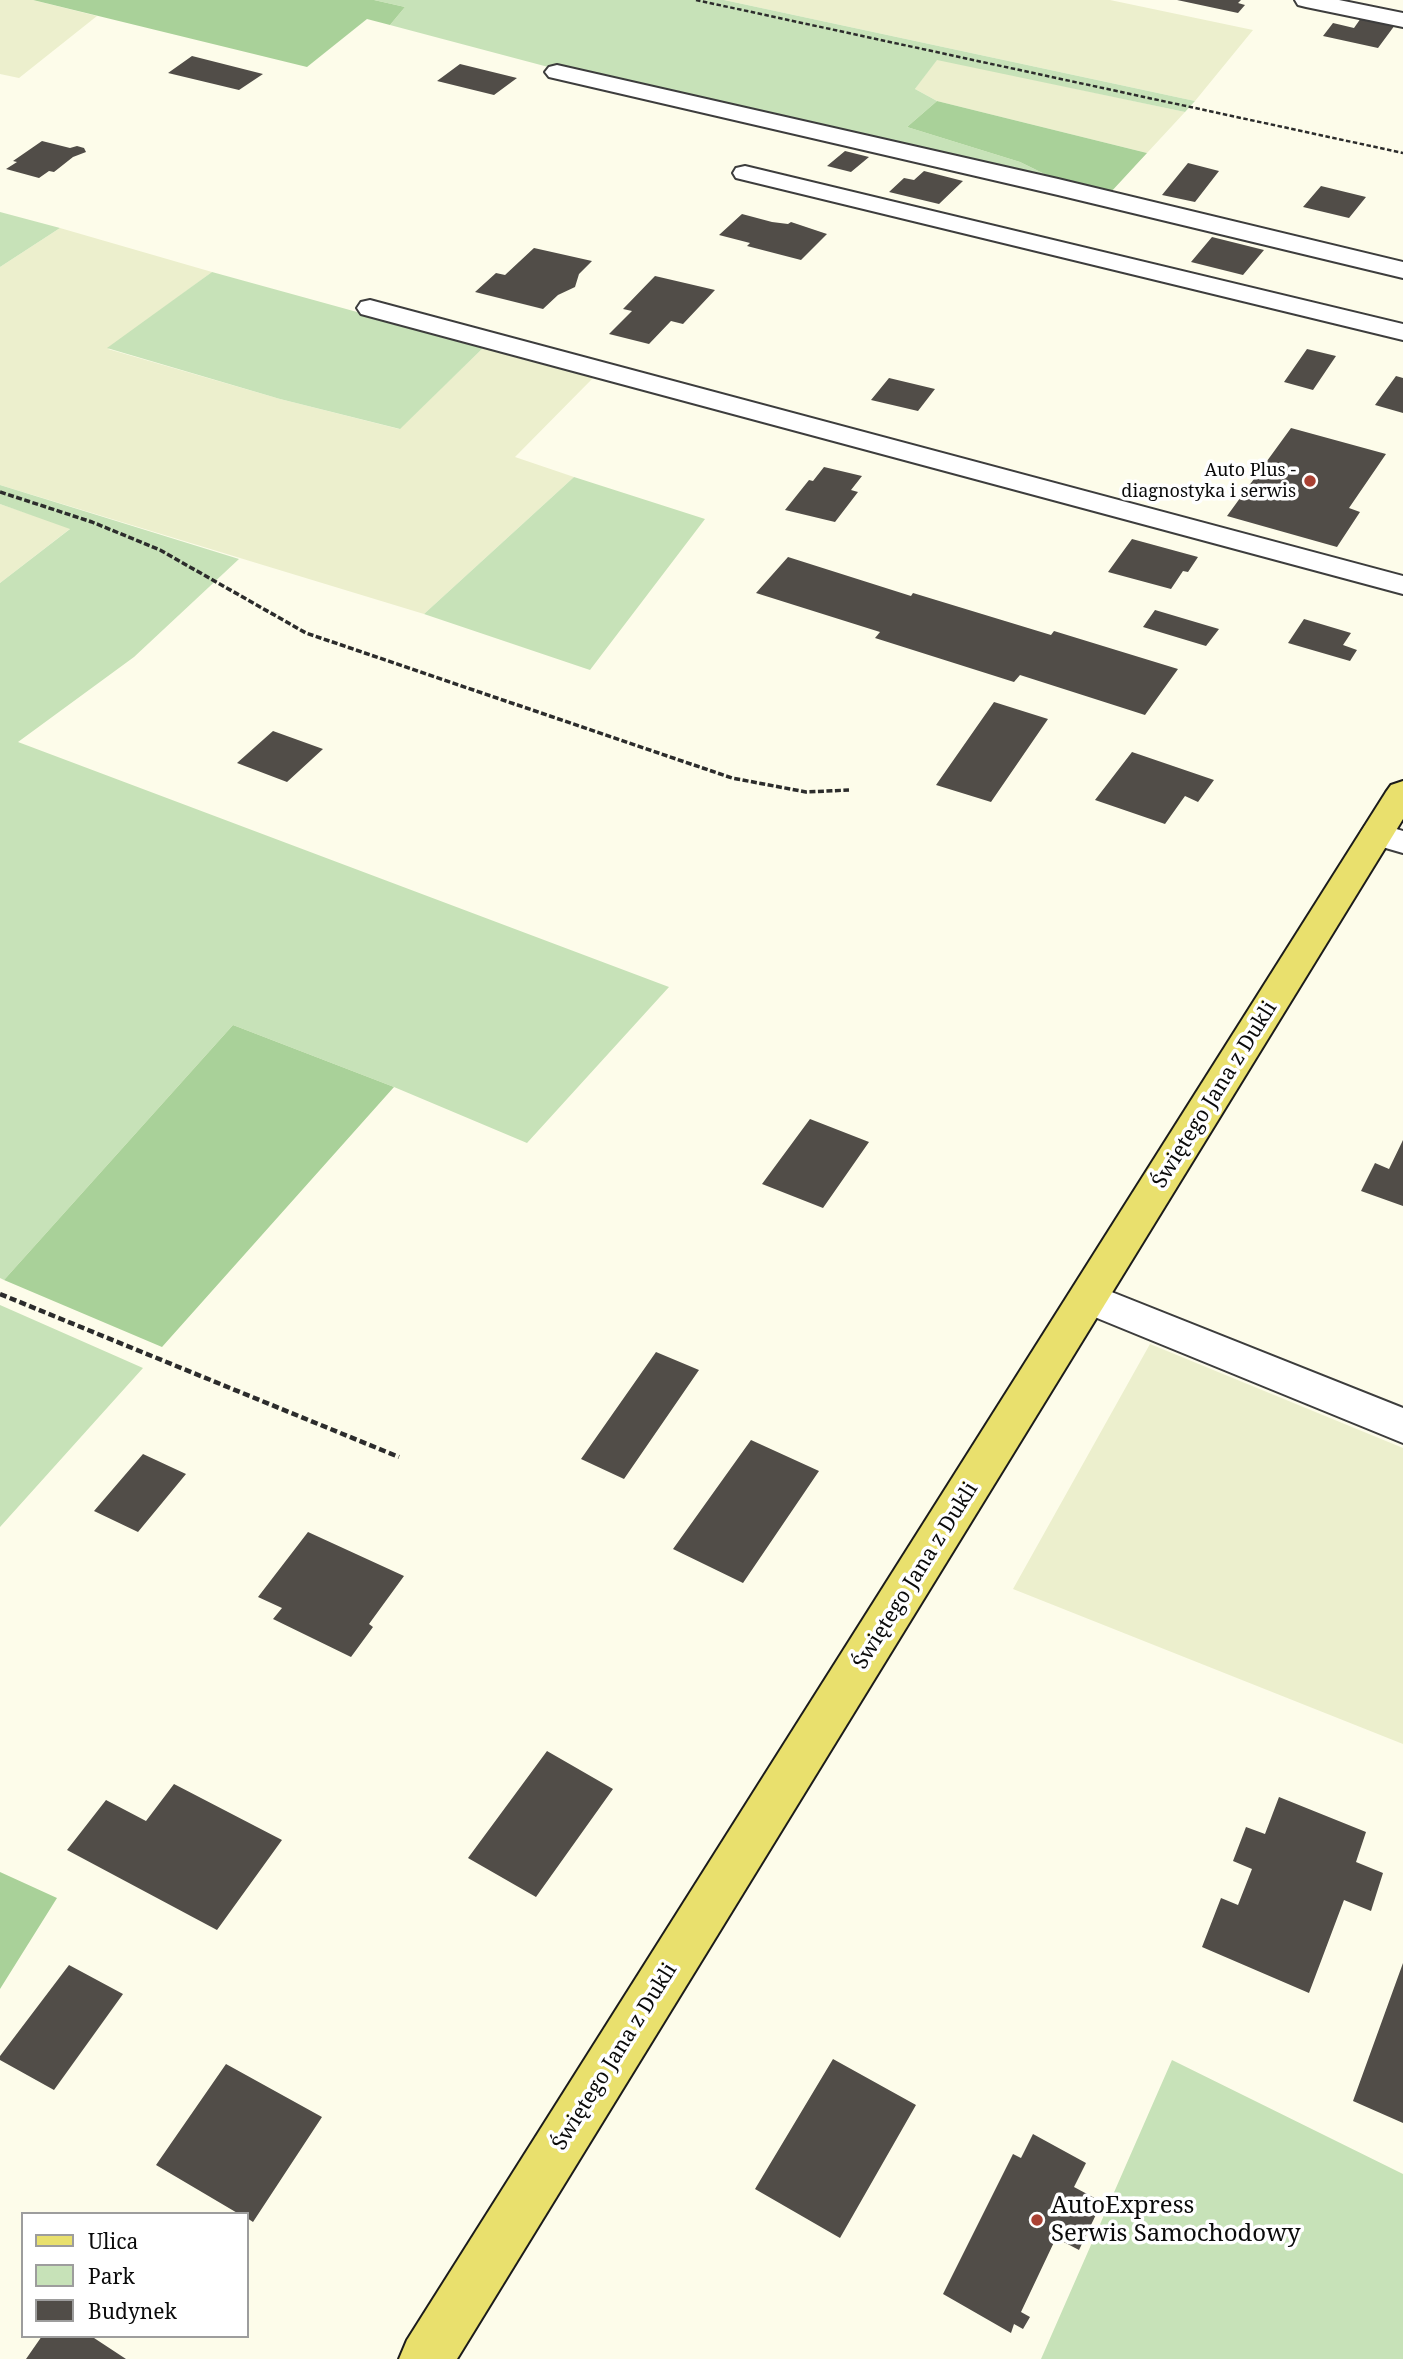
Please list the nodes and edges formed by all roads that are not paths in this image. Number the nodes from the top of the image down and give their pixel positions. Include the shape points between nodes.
1 (1306, 0) edge
2 (1403, 20) edge
3 (557, 72) dead end
4 (745, 173) dead end
5 (1403, 270) edge
6 (370, 308) dead end
7 (1403, 332) edge
8 (1403, 585) edge
9 (1403, 792) edge
10 (1390, 838) edge
11 (1089, 1298) junction
12 (1403, 1426) edge
13 (426, 2359) edge

1 - 2 lane
3 - 5 lane
4 - 7 lane
6 - 8 lane
9 - 10 main road, Świętego Jana z Dukli
10 - 11 main road, Świętego Jana z Dukli
11 - 12 lane
11 - 13 main road, Świętego Jana z Dukli

